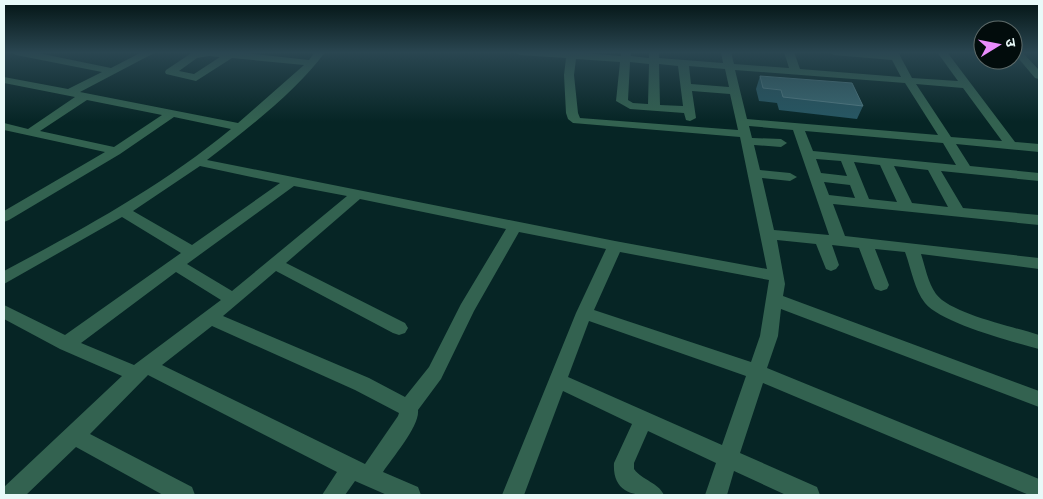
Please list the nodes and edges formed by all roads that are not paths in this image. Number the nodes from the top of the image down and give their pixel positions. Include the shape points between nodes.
1 (103, 75) edge
2 (180, 75) edge
3 (200, 75) edge
4 (297, 75) edge
5 (569, 75) edge
6 (624, 75) edge
7 (654, 75) edge
8 (685, 75) edge
9 (732, 75) edge
10 (842, 75) edge
11 (905, 75) edge
12 (960, 75) edge
13 (4, 80) edge
14 (908, 80) junction
15 (967, 85) junction
16 (686, 87) junction
17 (735, 91) junction
18 (69, 92) junction
19 (85, 96) junction
20 (654, 108) junction
21 (689, 110) junction
22 (174, 113) junction
23 (4, 127) edge
24 (240, 127) junction
25 (798, 127) junction
26 (691, 130) junction
27 (745, 132) junction
28 (29, 133) junction
29 (947, 140) junction
30 (781, 143) dead end
31 (1012, 146) junction
32 (1039, 148) edge
33 (116, 151) junction
34 (808, 154) junction
35 (846, 158) junction
36 (197, 162) junction
37 (885, 162) junction
38 (932, 166) junction
39 (966, 170) junction
40 (754, 173) junction
41 (790, 177) dead end
42 (816, 177) junction
43 (1039, 177) edge
44 (855, 181) junction
45 (290, 182) junction
46 (357, 195) junction
47 (824, 199) junction
48 (864, 203) junction
49 (907, 207) junction
50 (122, 211) junction
51 (959, 212) junction
52 (4, 217) edge
53 (1039, 220) edge
54 (515, 226) junction
55 (768, 234) junction
56 (822, 239) junction
57 (839, 241) junction
58 (866, 244) junction
59 (615, 246) junction
60 (911, 248) junction
61 (191, 252) junction
62 (1039, 263) edge
63 (174, 264) junction
64 (276, 264) junction
65 (831, 265) dead end
66 (776, 276) junction
67 (4, 278) edge
68 (881, 284) dead end
69 (233, 299) junction
70 (774, 299) junction
71 (4, 311) edge
72 (584, 314) junction
73 (210, 318) junction
74 (399, 328) dead end
75 (1039, 342) edge
76 (66, 344) junction
77 (141, 370) junction
78 (757, 372) junction
79 (557, 380) junction
80 (1039, 399) edge
81 (408, 408) junction
82 (644, 419) junction
83 (74, 436) junction
84 (728, 460) junction
85 (359, 473) junction
86 (1039, 489) edge
87 (9, 492) edge
88 (184, 495) edge
89 (333, 495) edge
90 (410, 495) edge
91 (513, 495) edge
92 (653, 495) edge
93 (716, 495) edge
94 (809, 495) edge

1 - 18 street
2 - 3 street via 196,78
4 - 24 street
5 - 26 street via 574,119
6 - 20 street via 622,101 630,106
7 - 20 street
8 - 16 street
9 - 17 street
10 - 14 street
11 - 14 street
12 - 15 street
13 - 18 street
14 - 15 street
14 - 29 street
15 - 31 street
16 - 17 street
16 - 21 street
17 - 27 street
18 - 19 street
19 - 22 street
19 - 28 street
20 - 21 street
21 - 26 street
22 - 24 street
22 - 33 street
23 - 28 street
24 - 36 street
25 - 27 street
25 - 29 street
25 - 34 street
26 - 27 street
27 - 30 street
27 - 40 street
28 - 33 street
29 - 31 street
29 - 39 street
31 - 32 street
33 - 52 street
34 - 35 street
34 - 42 street
35 - 37 street
35 - 44 street
36 - 45 street
36 - 50 street
37 - 38 street
37 - 49 street
38 - 39 street
38 - 51 street
39 - 43 street
40 - 41 street
40 - 55 street
42 - 44 street
42 - 47 street
44 - 48 street
45 - 46 street
45 - 61 street
46 - 54 street
46 - 64 street
47 - 48 street
47 - 57 street
48 - 49 street
49 - 51 street
50 - 61 street
50 - 67 street
51 - 53 street
54 - 59 street
54 - 81 street via 435,373
55 - 56 street
55 - 66 street
56 - 57 street
56 - 65 street
57 - 58 street
58 - 60 street
58 - 68 street
59 - 66 street
59 - 72 street
60 - 62 street
60 - 75 street via 930,298 940,306
61 - 63 street
63 - 69 street
63 - 76 street
64 - 69 street
64 - 74 street
66 - 70 street
69 - 73 street
70 - 78 street via 769,336
70 - 80 street
71 - 76 street
72 - 78 street
72 - 79 street
73 - 77 street
73 - 81 street via 362,384
76 - 77 street
77 - 83 street
77 - 85 street via 258,420
78 - 84 street
78 - 86 street
79 - 82 street
79 - 91 street
81 - 85 street via 406,421
82 - 84 street
82 - 92 street via 623,470 632,483
83 - 87 street
83 - 88 street
84 - 93 street
84 - 94 street
85 - 89 street
85 - 90 street

